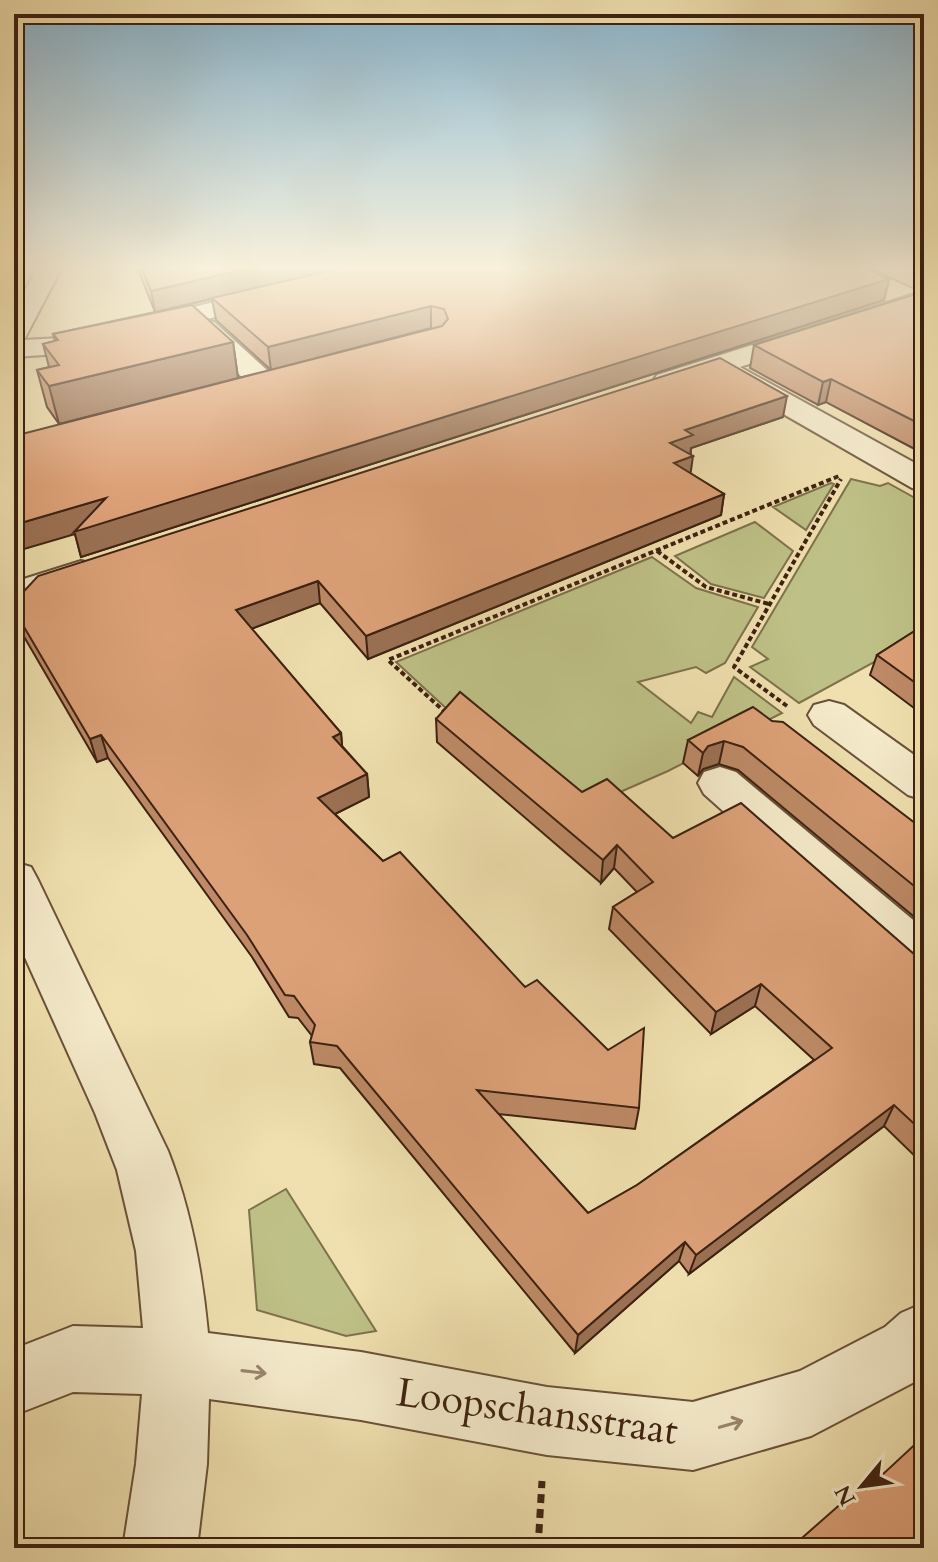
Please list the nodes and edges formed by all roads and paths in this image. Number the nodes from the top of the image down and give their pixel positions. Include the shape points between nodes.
1 (37, 340) edge
2 (86, 340) edge
3 (153, 340) edge
4 (217, 340) edge
5 (796, 340) edge
6 (717, 364) junction
7 (14, 367) edge
8 (260, 382) edge
9 (642, 389) edge
10 (924, 481) edge
11 (656, 551) junction
12 (104, 564) edge
13 (14, 594) edge
14 (770, 604) junction
15 (829, 715) joint
16 (450, 717) edge
17 (720, 783) dead end
18 (924, 784) edge
19 (14, 880) edge
20 (924, 959) edge
21 (924, 1336) edge
22 (176, 1362) junction
23 (14, 1382) edge
24 (160, 1548) edge

1 - 2 street via 60,346
3 - 7 street
4 - 8 street
5 - 6 street
6 - 9 street
6 - 10 street
11 - 14 path via 706,587
11 - 14 path via 844,474
11 - 16 path via 388,660
12 - 13 street
14 - 15 path via 734,667 790,708
15 - 18 street
17 - 20 street
19 - 22 street via 145,1166 168,1259
22 -> 21 street, Loopschansstraat via 361,1386 547,1421 693,1436 811,1402 908,1350
22 - 23 street, Loopschansstraat via 73,1359
22 - 24 street via 173,1474

